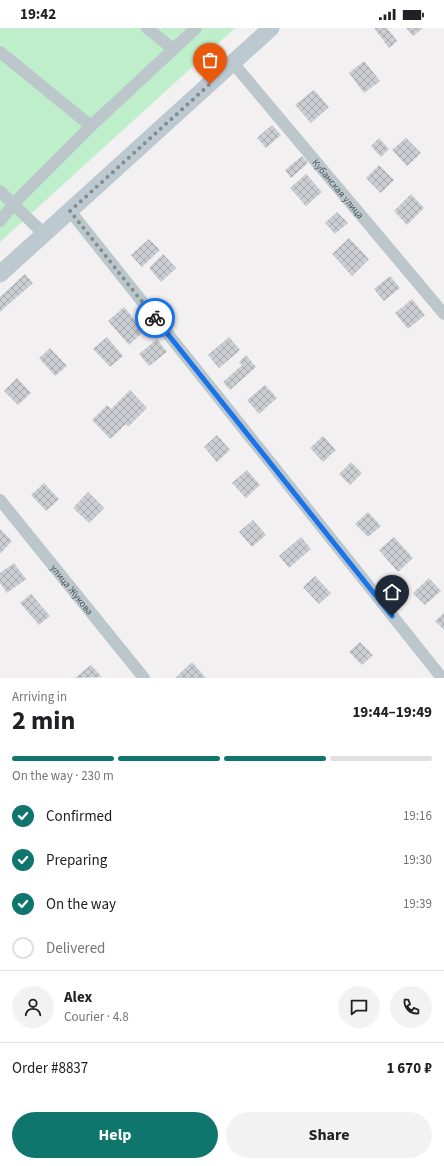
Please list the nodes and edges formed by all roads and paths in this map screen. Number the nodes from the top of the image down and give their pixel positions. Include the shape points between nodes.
1 (147, 28) edge
2 (196, 28) edge
3 (271, 28) edge
4 (173, 49) junction
5 (0, 52) edge
6 (233, 63) junction
7 (91, 126) junction
8 (0, 191) edge
9 (14, 203) junction
10 (70, 211) junction
11 (0, 221) edge
12 (44, 234) junction
13 (0, 274) edge
14 (444, 314) edge
15 (0, 500) edge
16 (144, 678) edge
17 (442, 678) edge

1 - 4 street
2 - 4 street
3 - 6 main road
4 - 7 street
5 - 7 street
6 - 10 main road
6 - 14 street, Кубанская улица
7 - 9 street
8 - 9 street
9 - 11 street
9 - 12 street
10 - 12 main road
10 - 17 street
12 - 13 main road
15 - 16 street, улица Жукова

